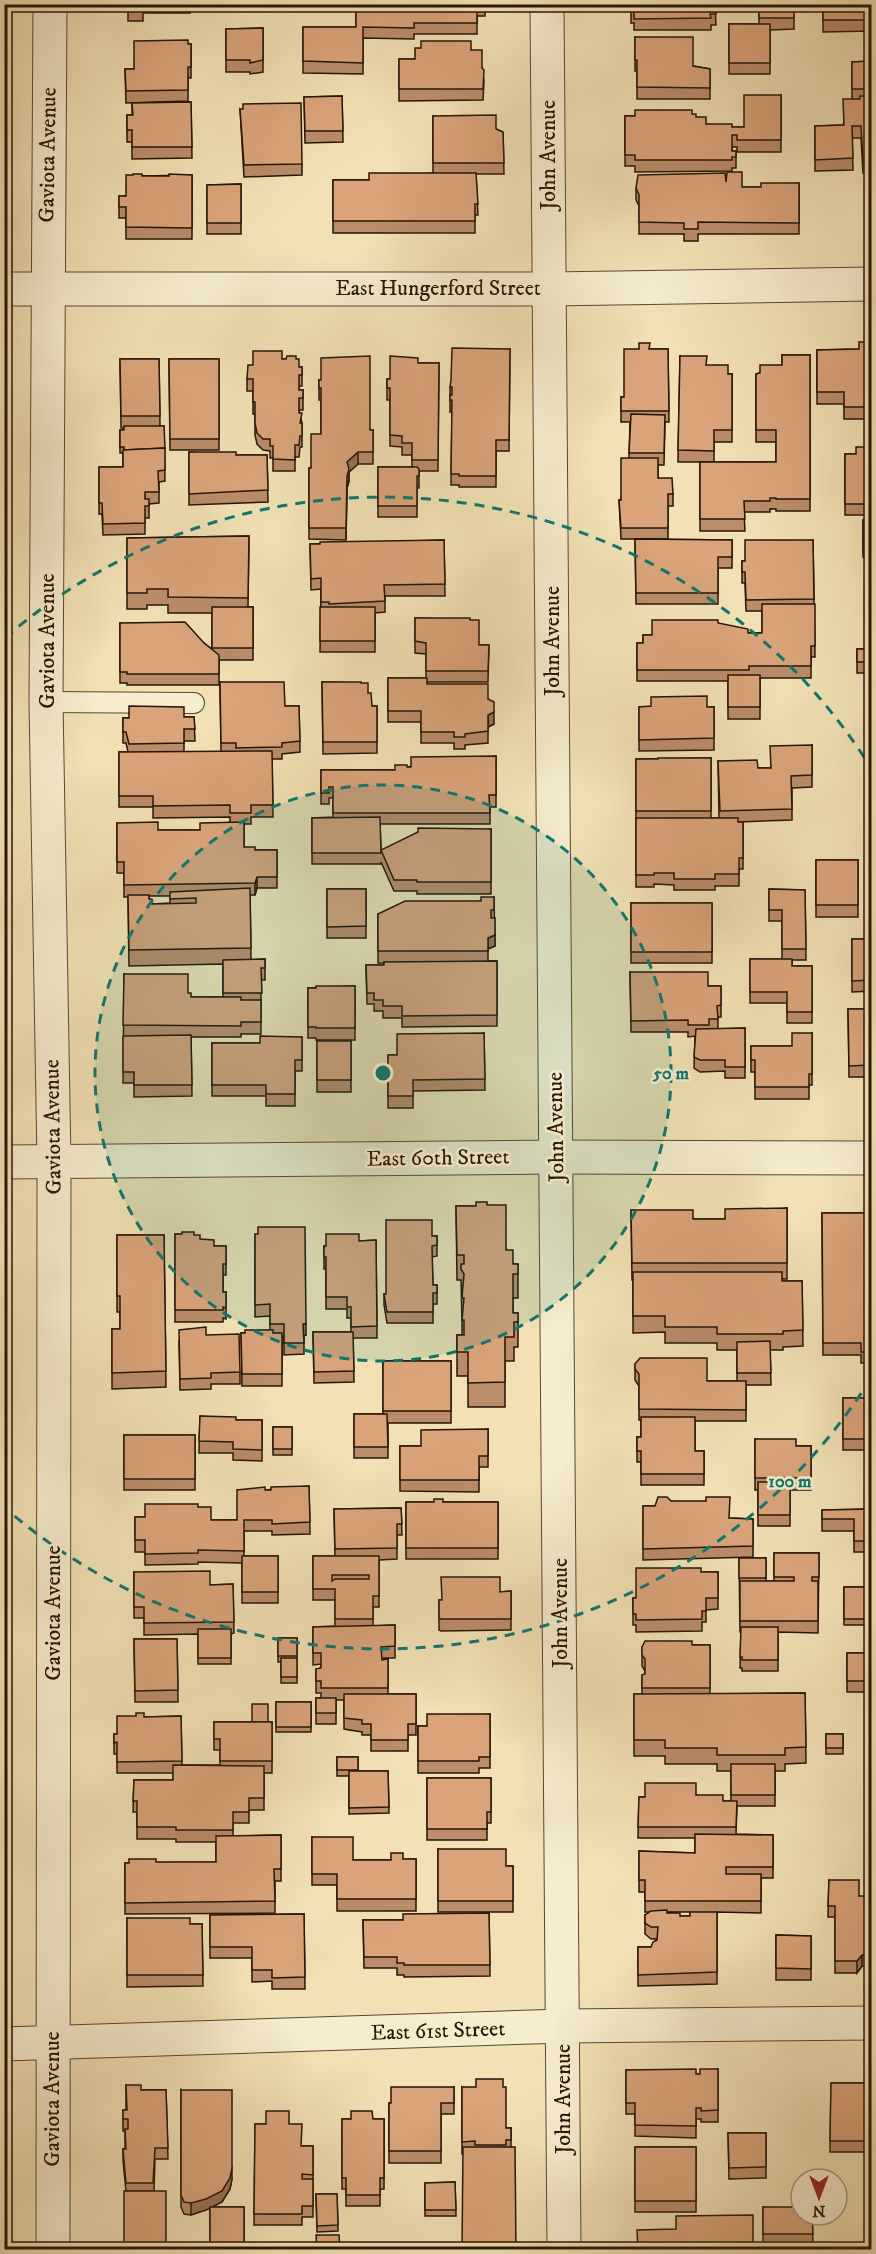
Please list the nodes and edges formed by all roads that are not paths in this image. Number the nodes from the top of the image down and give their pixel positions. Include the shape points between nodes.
1 (50, 4) edge
2 (547, 4) edge
3 (872, 284) edge
4 (4, 288) edge
5 (47, 288) junction
6 (549, 288) junction
7 (46, 702) junction
8 (194, 703) dead end
9 (556, 1157) junction
10 (872, 1158) edge
11 (54, 1161) junction
12 (4, 1162) edge
13 (872, 2023) edge
14 (563, 2026) junction
15 (4, 2044) edge
16 (52, 2044) junction
17 (53, 2250) edge
18 (564, 2250) edge

1 - 5 street, Gaviota Avenue
2 - 6 street, John Avenue
3 - 6 street, East Hungerford Street
4 - 5 street, East Hungerford Street
5 - 6 street, East Hungerford Street
5 - 7 street, Gaviota Avenue
6 - 9 street, John Avenue
7 - 8 lane
7 - 11 street, Gaviota Avenue
9 - 10 street, East 60th Street
9 - 11 street, East 60th Street
9 - 14 street, John Avenue
11 - 12 street, East 60th Street
11 - 16 street, Gaviota Avenue
13 - 14 street, East 61st Street
14 - 16 street, East 61st Street
14 - 18 street, John Avenue
15 - 16 street, East 61st Street
16 - 17 street, Gaviota Avenue

